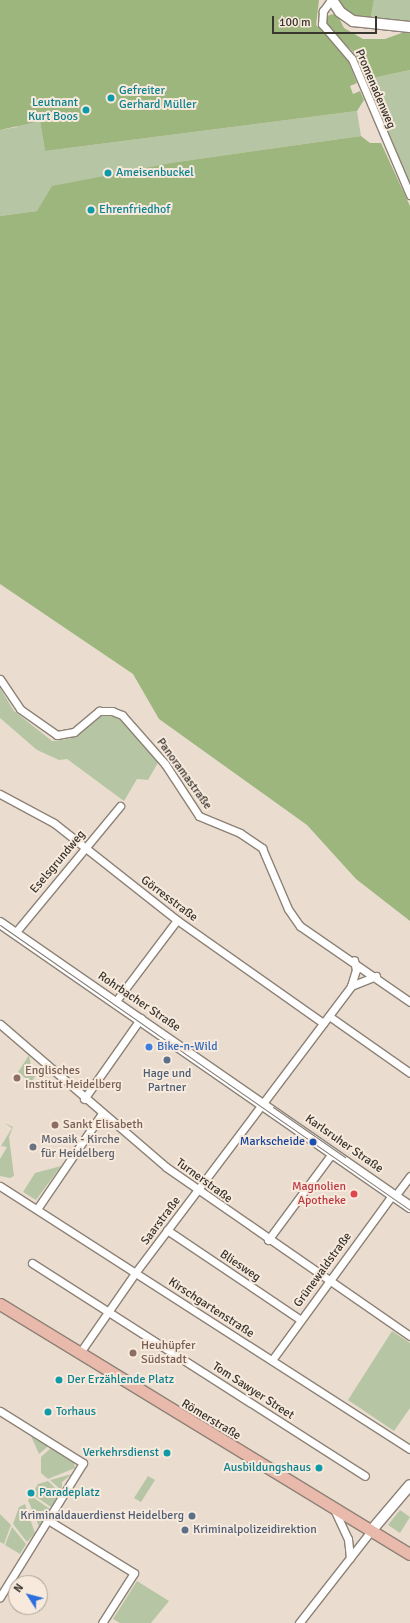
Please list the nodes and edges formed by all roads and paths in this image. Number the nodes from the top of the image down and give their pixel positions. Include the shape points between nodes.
1 (331, 0) edge
2 (410, 27) edge
3 (410, 195) edge
4 (0, 679) edge
5 (0, 794) edge
6 (120, 806) dead end
7 (84, 848) junction
8 (177, 920) junction
9 (0, 923) edge
10 (15, 933) junction
11 (354, 960) junction
12 (376, 976) junction
13 (351, 986) junction
14 (116, 1001) junction
15 (410, 1002) edge
16 (329, 1016) junction
17 (140, 1018) junction
18 (323, 1023) junction
19 (0, 1024) edge
20 (410, 1073) edge
21 (84, 1099) junction
22 (263, 1103) junction
23 (101, 1115) junction
24 (333, 1152) junction
25 (410, 1176) edge
26 (0, 1186) edge
27 (197, 1191) junction
28 (394, 1195) junction
29 (410, 1207) edge
30 (37, 1209) junction
31 (167, 1230) junction
32 (268, 1240) junction
33 (32, 1263) dead end
34 (135, 1273) junction
35 (328, 1281) junction
36 (0, 1304) edge
37 (108, 1310) junction
38 (301, 1320) junction
39 (410, 1336) edge
40 (79, 1354) junction
41 (272, 1360) junction
42 (0, 1411) edge
43 (410, 1449) edge
44 (365, 1476) dead end
45 (410, 1486) edge
46 (334, 1509) junction
47 (48, 1520) junction
48 (372, 1531) junction
49 (410, 1554) edge
50 (350, 1558) junction
51 (0, 1597) edge
52 (102, 1623) edge
53 (298, 1623) edge

1 - 2 main road via 340,12 356,22
1 - 3 street, Promenadenweg via 323,11 322,24 352,59
4 - 11 street, Panoramastraße via 20,709 57,735 74,732 99,711 112,711 122,715 165,764 199,816 240,833 262,848 288,909 300,926
5 - 7 street, Görresstraße via 43,816
6 - 7 street, Eselsgrundweg
7 - 8 street, Görresstraße
7 - 10 street, Eselsgrundweg
8 - 14 street
8 - 18 street, Görresstraße
9 - 10 main road, Rohrbacher Straße
10 - 14 main road, Rohrbacher Straße
11 - 12 street, Panoramastraße
11 - 13 street via 356,970
12 - 13 street
12 - 15 street, Panoramastraße
13 - 16 street, Saarstraße
14 - 17 main road, Rohrbacher Straße
16 - 18 street, Saarstraße
16 - 20 street
17 - 21 street
17 - 22 main road, Rohrbacher Straße
18 - 22 street, Saarstraße
19 - 21 street, Turnerstraße
21 - 23 street, Turnerstraße
22 - 24 main road, Karlsruher Straße
22 - 27 street, Saarstraße
23 - 27 street, Turnerstraße
23 - 30 street
24 - 28 main road, Karlsruher Straße
24 - 32 street
25 - 28 street, Grünewaldstraße
26 - 30 street, Kirschgartenstraße
27 - 31 street, Saarstraße
27 - 32 street, Turnerstraße
28 - 29 main road, Karlsruher Straße
28 - 35 street, Grünewaldstraße
30 - 34 street, Kirschgartenstraße
31 - 34 street, Saarstraße
31 - 38 street, Bliesweg
32 - 35 street, Turnerstraße
33 - 37 street, Tom Sawyer Street
34 - 37 street, Saarstraße
34 - 41 street, Kirschgartenstraße
35 - 38 street, Grünewaldstraße
35 - 39 street, Turnerstraße
36 - 40 main road, Römerstraße
37 - 40 street, Saarstraße
37 - 44 street, Tom Sawyer Street
38 - 41 street, Grünewaldstraße
40 - 46 main road, Römerstraße
41 - 43 street, Kirschgartenstraße
42 - 47 street via 82,1463
45 - 48 main road
46 - 48 main road, Römerstraße
46 - 50 street via 348,1539
47 - 51 street
47 - 52 street via 134,1573
48 - 49 main road, Römerstraße
48 - 50 street
50 - 53 street

